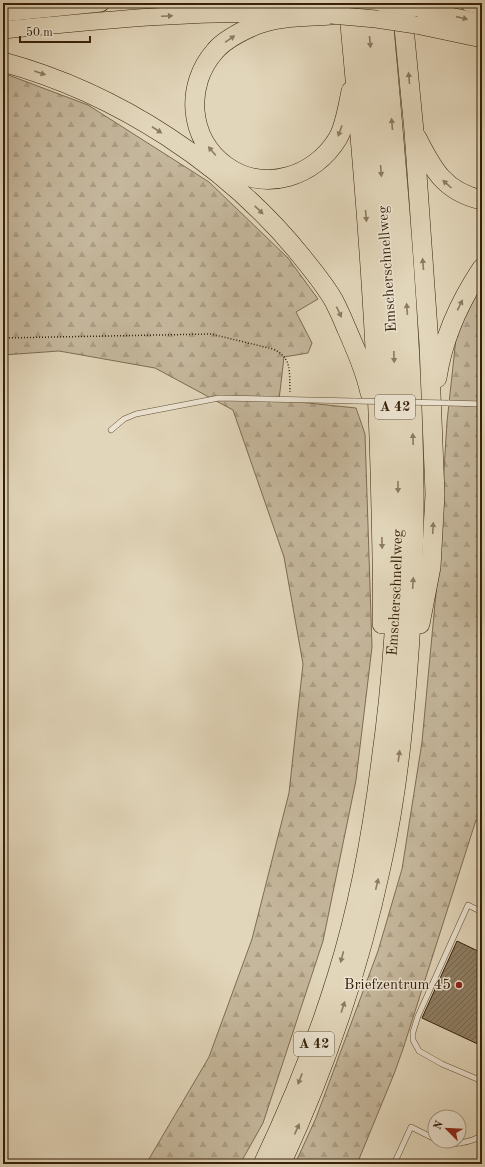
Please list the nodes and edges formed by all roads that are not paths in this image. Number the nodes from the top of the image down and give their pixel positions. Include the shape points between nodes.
1 (100, 3) edge
2 (348, 3) edge
3 (366, 3) edge
4 (382, 3) edge
5 (469, 3) edge
6 (408, 5) edge
7 (482, 6) edge
8 (3, 13) edge
9 (330, 15) junction
10 (482, 22) edge
11 (3, 30) edge
12 (482, 39) edge
13 (3, 62) edge
14 (354, 66) junction
15 (414, 131) junction
16 (482, 200) edge
17 (482, 268) edge
18 (482, 404) edge
19 (431, 415) junction
20 (111, 430) dead end
21 (380, 434) junction
22 (406, 706) junction
23 (375, 810) junction
24 (482, 912) edge
25 (482, 1081) edge
26 (427, 1135) edge
27 (482, 1136) edge
28 (467, 1141) edge
29 (263, 1164) edge
30 (281, 1164) edge
31 (394, 1164) edge

1 - 8 highway
2 - 14 highway
3 -> 23 highway, Emscherschnellweg / A 42 via 392,331 398,483 397,578 389,704
4 - 6 highway, bridge
22 -> 4 highway, Emscherschnellweg / A 42 via 413,579 414,469 409,338
5 - 7 highway
6 -> 10 highway
15 -> 6 highway
11 -> 9 highway via 208,13
9 - 12 highway, bridge via 416,25
14 -> 9 highway via 351,92 339,137 326,155 309,169 289,177 267,180 245,176 220,161 199,132 194,110 195,88 202,68 215,50 233,36 256,25 275,20
13 -> 21 highway via 56,79 122,109 156,129 217,173 262,214 284,236 334,300 364,370
14 -> 21 highway via 372,285
16 -> 15 highway via 470,198 451,188 436,173
19 -> 15 highway via 429,344
19 -> 17 highway via 446,341 459,307
18 - 20 lane, bridge via 219,398 136,414 124,419
22 -> 19 highway via 431,567 435,494
21 -> 23 highway via 383,604 381,688 374,777
30 -> 22 highway, Emscherschnellweg / A 42 via 311,1096 352,982 382,865
23 -> 29 highway, Emscherschnellweg / A 42 via 356,904 337,976 296,1090
24 - 25 lane via 468,905 413,1032 413,1040 419,1051
26 - 31 lane via 411,1127
27 - 28 lane

